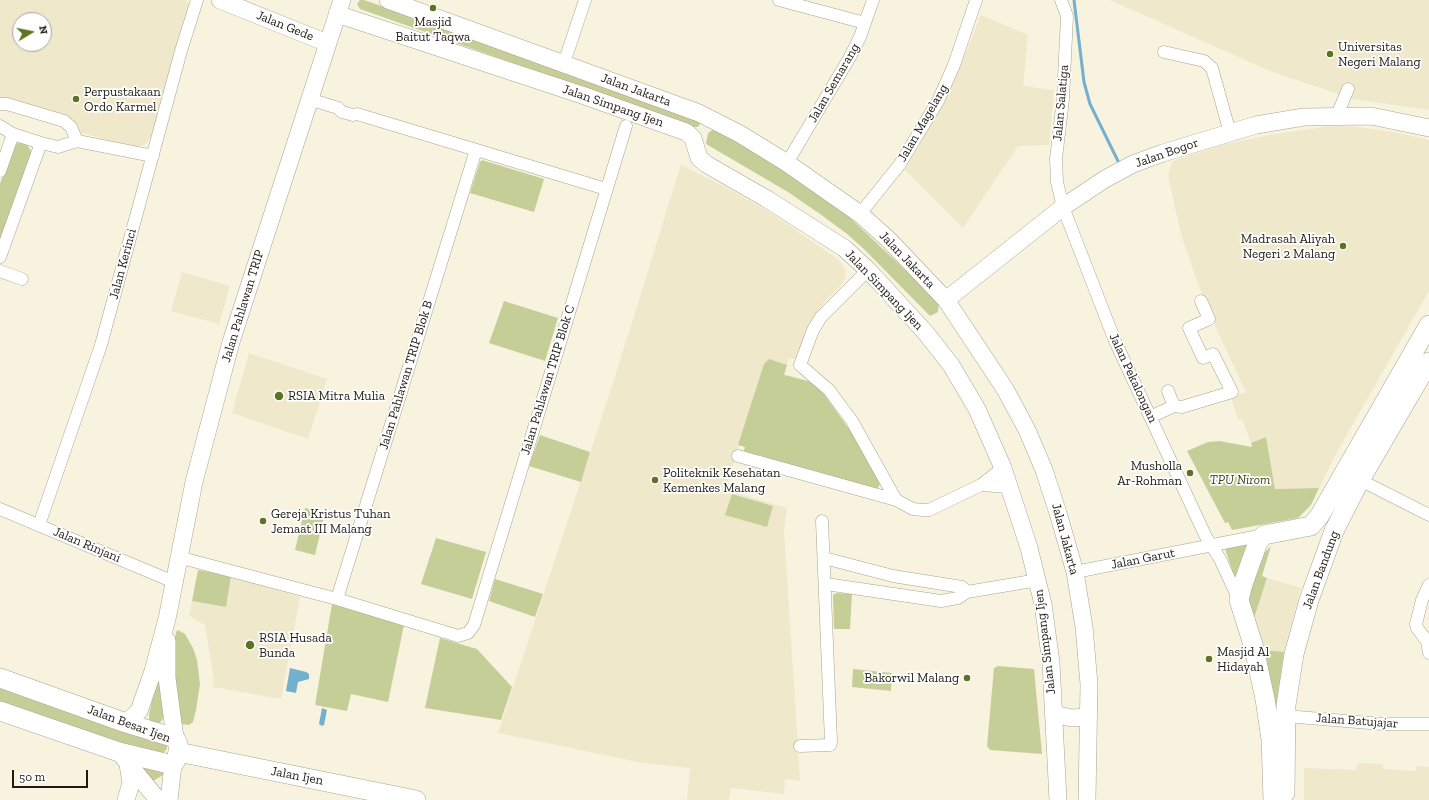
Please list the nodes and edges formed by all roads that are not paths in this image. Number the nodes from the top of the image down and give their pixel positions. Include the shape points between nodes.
1 (197, 0) edge
2 (220, 0) edge
3 (388, 0) edge
4 (585, 0) edge
5 (779, 0) edge
6 (873, 0) edge
7 (976, 0) edge
8 (1061, 0) edge
9 (339, 4) edge
10 (865, 23) junction
11 (327, 43) junction
12 (1164, 52) dead end
13 (564, 63) junction
14 (1348, 90) dead end
15 (309, 99) junction
16 (0, 104) edge
17 (1337, 115) junction
18 (708, 118) junction
19 (0, 126) edge
20 (626, 126) dead end
21 (1429, 128) edge
22 (1230, 133) junction
23 (13, 134) junction
24 (76, 141) junction
25 (41, 143) junction
26 (697, 148) junction
27 (476, 150) junction
28 (153, 156) junction
29 (787, 163) junction
30 (0, 171) edge
31 (606, 189) junction
32 (1063, 208) junction
33 (860, 214) junction
34 (0, 257) edge
35 (868, 270) junction
36 (0, 271) edge
37 (22, 279) dead end
38 (946, 300) junction
39 (1201, 301) dead end
40 (1429, 325) edge
41 (1429, 362) edge
42 (1168, 391) dead end
43 (1174, 406) junction
44 (1150, 417) junction
45 (738, 456) dead end
46 (1002, 468) junction
47 (1360, 480) junction
48 (981, 485) junction
49 (1009, 487) junction
50 (896, 500) junction
51 (0, 509) edge
52 (1429, 515) edge
53 (822, 521) dead end
54 (39, 525) junction
55 (1311, 526) junction
56 (1264, 535) junction
57 (1211, 546) junction
58 (1327, 552) junction
59 (178, 557) junction
60 (824, 558) junction
61 (1075, 572) junction
62 (1038, 580) junction
63 (174, 582) junction
64 (930, 583) junction
65 (826, 584) junction
66 (1429, 585) edge
67 (967, 592) junction
68 (337, 599) junction
69 (929, 600) junction
70 (1238, 600) junction
71 (167, 619) junction
72 (1429, 652) edge
73 (0, 678) edge
74 (0, 711) edge
75 (1053, 714) junction
76 (1285, 716) junction
77 (1088, 717) junction
78 (126, 723) junction
79 (1429, 724) edge
80 (800, 746) dead end
81 (175, 752) junction
82 (123, 758) junction
83 (126, 800) edge
84 (158, 800) edge
85 (169, 800) edge
86 (416, 800) edge
87 (1058, 800) edge
88 (1087, 800) edge
89 (1273, 800) edge
90 (1285, 800) edge

1 - 28 street, Jalan Kerinci
2 - 11 main road, Jalan Gede
3 - 13 main road, Jalan Jakarta
4 - 13 street
5 - 10 street
6 - 10 street, Jalan Semarang
7 - 33 street, Jalan Magelang via 954,65 938,101 900,164
8 - 32 street, Jalan Salatiga via 1067,16 1056,159 1057,182
9 - 11 main road, Jalan Pahlawan TRIP
9 - 26 main road, Jalan Simpang Ijen via 674,127 693,138
10 - 29 street, Jalan Semarang via 850,57
11 - 15 main road, Jalan Pahlawan TRIP
12 - 22 street via 1204,61 1212,68
13 - 18 main road, Jalan Jakarta
14 - 17 street
15 - 27 street via 338,108 343,106 356,110 357,114
15 - 59 main road, Jalan Pahlawan TRIP via 231,342 194,482
16 - 24 street via 64,121 71,127
17 - 21 main road, Jalan Bogor via 1371,116
17 - 22 main road, Jalan Bogor via 1279,120
18 - 26 main road
18 - 29 main road, Jalan Jakarta
19 - 23 street
20 - 31 street, Jalan Pahlawan TRIP Blok C
22 - 32 main road, Jalan Bogor via 1133,164 1105,179
23 - 25 street
23 - 30 street
24 - 25 street via 58,146
24 - 28 street
25 - 34 street
26 - 35 main road, Jalan Simpang Ijen via 699,158 706,164 844,248
27 - 31 street
27 - 68 street, Jalan Pahlawan TRIP Blok B
28 - 54 street, Jalan Kerinci via 101,345
29 - 33 main road, Jalan Jakarta
31 - 68 street, Jalan Pahlawan TRIP Blok C via 474,625 468,633 458,636
32 - 38 main road, Jalan Bogor
32 - 44 street, Jalan Pekalongan via 1115,341
33 - 38 main road, Jalan Jakarta via 889,240
35 - 46 main road, Jalan Simpang Ijen via 925,332 951,365 977,409
35 - 50 street via 821,317 810,336 800,365 829,390 852,421
36 - 37 street
38 - 61 main road, Jalan Jakarta via 1005,389 1028,430 1044,470
39 - 43 street via 1209,319 1189,328 1203,358 1213,354 1232,392 1182,407
40 - 55 main road, Jalan Bandung via 1330,499
41 - 47 main road, Jalan Bandung
42 - 43 street
43 - 44 street
44 - 57 street, Jalan Pekalongan
45 - 50 street
46 - 48 street
46 - 49 main road, Jalan Simpang Ijen
47 - 52 street
47 - 58 main road, Jalan Bandung
48 - 49 street
48 - 50 street via 929,510 914,508
49 - 62 main road, Jalan Simpang Ijen
51 - 54 street, Jalan Rinjani
53 - 60 street
54 - 63 street, Jalan Rinjani
55 - 56 main road, Jalan Bandung
55 - 58 main road
56 - 57 street, Jalan Bandung
56 - 70 main road via 1253,553
57 - 61 street, Jalan Garut
57 - 70 street via 1220,559
58 - 76 main road, Jalan Bandung via 1309,600 1294,654
59 - 63 main road, Jalan Pahlawan TRIP
59 - 68 street
60 - 64 street
60 - 65 street
61 - 77 main road, Jalan Jakarta via 1089,684
62 - 67 street
62 - 75 main road, Jalan Simpang Ijen via 1051,663
63 - 71 main road, Jalan Pahlawan TRIP
64 - 67 street via 962,587
64 - 69 street
65 - 69 street
65 - 80 street via 831,742 830,745
66 - 72 street via 1422,600 1416,628 1427,641
67 - 69 street via 949,600
70 - 89 main road via 1254,648 1265,699 1271,739
71 - 78 main road, Jalan Pahlawan TRIP via 145,696 139,711
71 - 81 main road, Jalan Pahlawan TRIP via 168,678
73 - 78 main road, Jalan Besar Ijen
74 - 82 main road, Jalan Besar Ijen
75 - 77 main road via 1072,718
75 - 87 main road, Jalan Simpang Ijen
76 - 79 street, Jalan Batujajar via 1382,724
76 - 90 main road, Jalan Bandung
77 - 88 main road, Jalan Jakarta
78 - 81 main road, Jalan Besar Ijen
81 - 82 main road, Jalan Besar Ijen
81 - 85 main road, Jalan Pahlawan TRIP
81 - 86 main road, Jalan Ijen
82 - 83 main road via 131,783
82 - 84 main road

